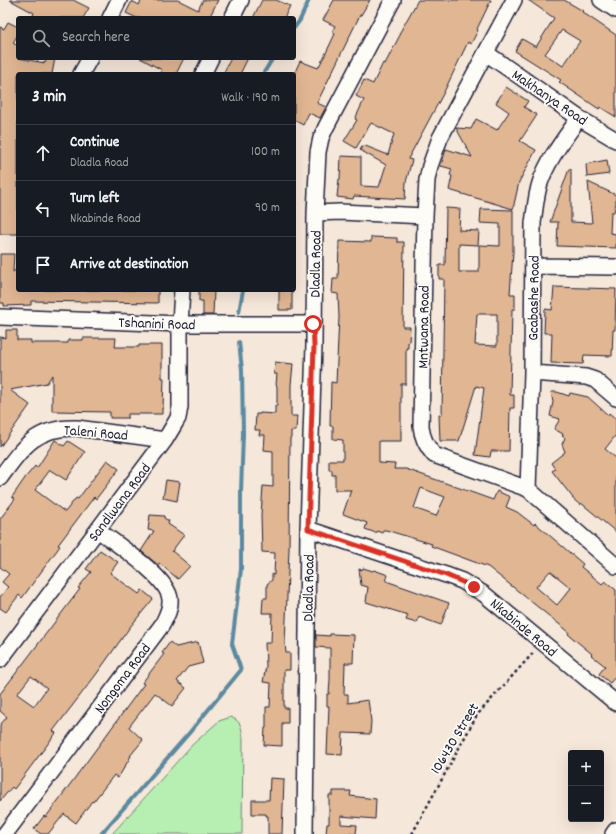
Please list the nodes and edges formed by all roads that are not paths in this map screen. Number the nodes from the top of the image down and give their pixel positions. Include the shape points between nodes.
1 (119, 0) edge
2 (241, 0) edge
3 (393, 0) edge
4 (514, 0) edge
5 (601, 0) edge
6 (616, 10) edge
7 (111, 16) edge
8 (233, 16) edge
9 (486, 53) junction
10 (89, 60) edge
11 (210, 60) edge
12 (82, 72) edge
13 (204, 72) edge
14 (579, 118) junction
15 (616, 140) edge
16 (315, 213) junction
17 (425, 216) junction
18 (533, 266) junction
19 (616, 267) edge
20 (182, 292) edge
21 (0, 317) edge
22 (180, 324) junction
23 (313, 324) junction
24 (532, 372) junction
25 (616, 398) edge
26 (165, 440) junction
27 (0, 478) edge
28 (528, 490) junction
29 (308, 529) junction
30 (98, 530) junction
31 (616, 566) edge
32 (0, 660) edge
33 (616, 703) edge
34 (616, 830) edge
35 (5, 834) edge
36 (305, 834) edge
37 (613, 834) edge

1 - 7 street
2 - 8 street
3 - 16 street, Dladla Road via 321,138
4 - 9 street, Mntwana Road
5 - 6 street
9 - 14 street, Makhanya Road
9 - 17 street, Mntwana Road via 436,148 427,180
10 - 12 street
11 - 13 street
14 - 15 street, Makhanya Road
14 - 18 street, Gcabashe Road via 546,168 540,184 533,223
16 - 17 street
16 - 23 street, Dladla Road
17 - 28 street, Mntwana Road via 421,426 424,442 434,455 440,458
18 - 19 street
18 - 24 street, Gcabashe Road
20 - 22 street, Sandlwana Road
21 - 22 street, Tshanini Road
22 - 23 street, Tshanini Road
22 - 26 street, Sandlwana Road via 180,408 178,418
23 - 29 street, Dladla Road
24 - 25 street via 586,377 595,380
24 - 28 street, Gcabashe Road
26 - 27 street, Taleni Road via 77,428 51,430 23,448
26 - 30 street, Sandlwana Road
28 - 31 street, Mntwana Road
29 - 33 street, Nkabinde Road via 462,581 484,594
29 - 36 street, Dladla Road
30 - 32 street, Sandlwana Road
30 - 35 street, Nongoma Road via 162,582 170,598 168,614
34 - 37 street

